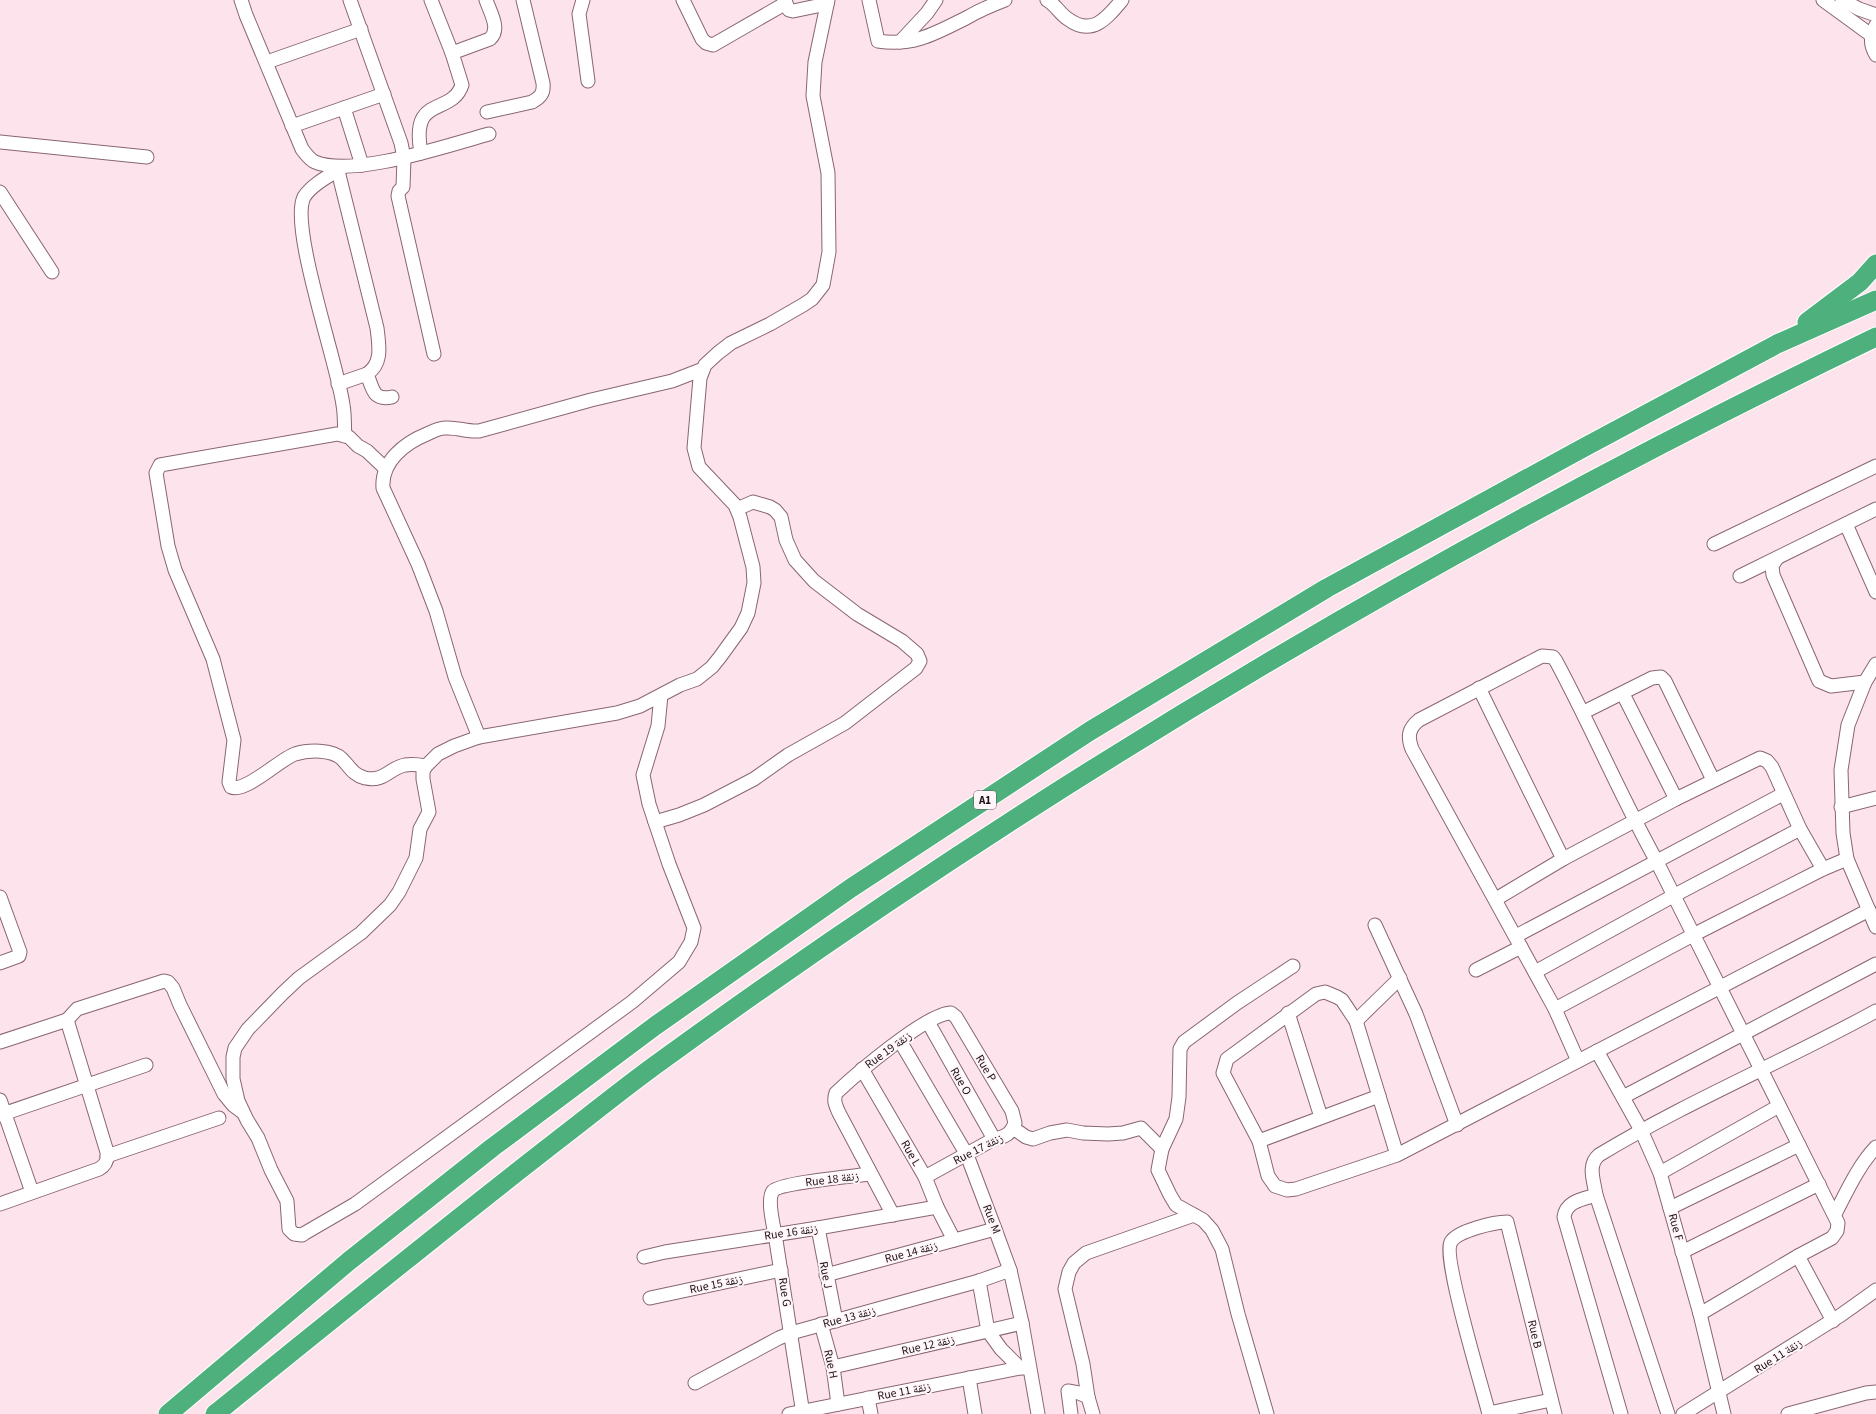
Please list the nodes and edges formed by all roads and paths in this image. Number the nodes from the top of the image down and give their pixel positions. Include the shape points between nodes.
1 (241, 0) edge
2 (350, 0) edge
3 (431, 0) edge
4 (486, 0) edge
5 (523, 0) edge
6 (583, 0) edge
7 (682, 0) edge
8 (869, 0) edge
9 (936, 0) edge
10 (1004, 0) edge
11 (1047, 0) edge
12 (1122, 0) edge
13 (1823, 0) edge
14 (1842, 0) edge
15 (785, 2) edge
16 (827, 2) edge
17 (1876, 15) edge
18 (361, 30) junction
19 (1874, 30) edge
20 (900, 42) junction
21 (452, 53) junction
22 (1876, 54) edge
23 (267, 62) junction
24 (588, 81) dead end
25 (384, 94) junction
26 (344, 108) junction
27 (487, 112) dead end
28 (292, 126) junction
29 (489, 134) dead end
30 (0, 142) edge
31 (421, 153) junction
32 (147, 157) dead end
33 (404, 158) junction
34 (362, 165) junction
35 (340, 169) junction
36 (0, 192) edge
37 (1876, 264) edge
38 (52, 272) dead end
39 (1876, 300) edge
40 (1876, 337) edge
41 (1777, 344) junction
42 (434, 354) dead end
43 (703, 369) junction
44 (367, 374) junction
45 (338, 384) junction
46 (392, 397) dead end
47 (345, 436) junction
48 (1876, 466) edge
49 (386, 469) junction
50 (736, 509) junction
51 (1876, 509) edge
52 (1846, 524) junction
53 (1714, 544) dead end
54 (1777, 558) junction
55 (1740, 576) dead end
56 (1876, 592) edge
57 (1876, 664) edge
58 (1870, 680) edge
59 (1479, 688) junction
60 (1623, 694) junction
61 (661, 695) junction
62 (1584, 712) junction
63 (479, 737) junction
64 (426, 766) junction
65 (1712, 780) junction
66 (1784, 794) junction
67 (1876, 798) edge
68 (1676, 799) junction
69 (1841, 807) junction
70 (655, 822) junction
71 (1634, 822) junction
72 (1800, 829) junction
73 (1847, 858) junction
74 (1563, 859) junction
75 (1656, 860) junction
76 (1823, 869) junction
77 (0, 896) edge
78 (1673, 896) junction
79 (1496, 899) junction
80 (1869, 910) junction
81 (1375, 925) dead end
82 (1876, 927) edge
83 (1693, 935) junction
84 (1518, 941) junction
85 (0, 963) edge
86 (1876, 964) edge
87 (1294, 966) dead end
88 (1476, 970) dead end
89 (1535, 972) junction
90 (1400, 978) junction
91 (1718, 987) junction
92 (1555, 1009) junction
93 (1876, 1011) edge
94 (1288, 1013) junction
95 (67, 1020) junction
96 (1356, 1021) junction
97 (928, 1022) junction
98 (960, 1025) joint
99 (1742, 1033) junction
100 (900, 1041) junction
101 (0, 1042) edge
102 (1598, 1051) junction
103 (1578, 1061) junction
104 (146, 1065) dead end
105 (862, 1069) junction
106 (1761, 1070) junction
107 (215, 1075) junction
108 (233, 1079) junction
109 (86, 1086) junction
110 (1379, 1096) junction
111 (1623, 1096) junction
112 (0, 1100) edge
113 (1779, 1106) junction
114 (1012, 1111) joint
115 (242, 1112) junction
116 (2, 1115) edge
117 (1321, 1117) junction
118 (219, 1118) dead end
119 (1457, 1125) junction
120 (1014, 1128) junction
121 (1641, 1130) junction
122 (994, 1139) junction
123 (1259, 1142) junction
124 (1799, 1145) junction
125 (1876, 1147) edge
126 (1162, 1149) junction
127 (967, 1155) junction
128 (1397, 1155) junction
129 (107, 1156) junction
130 (870, 1174) junction
131 (1660, 1174) junction
132 (925, 1177) junction
133 (793, 1184) joint
134 (1819, 1184) junction
135 (32, 1192) junction
136 (1596, 1195) junction
137 (0, 1204) edge
138 (937, 1207) junction
139 (1670, 1208) junction
140 (1194, 1214) junction
141 (1834, 1214) junction
142 (893, 1215) junction
143 (818, 1228) junction
144 (995, 1228) junction
145 (775, 1234) junction
146 (954, 1240) junction
147 (1682, 1252) junction
148 (1798, 1256) junction
149 (644, 1257) dead end
150 (781, 1270) junction
151 (1010, 1270) junction
152 (826, 1275) junction
153 (979, 1281) junction
154 (1873, 1292) edge
155 (650, 1298) dead end
156 (1700, 1314) junction
157 (836, 1321) junction
158 (1833, 1321) junction
159 (1022, 1323) junction
160 (822, 1324) junction
161 (988, 1331) junction
162 (791, 1333) junction
163 (833, 1367) junction
164 (1025, 1368) junction
165 (969, 1378) junction
166 (695, 1383) dead end
167 (1719, 1392) junction
168 (1876, 1392) edge
169 (868, 1398) junction
170 (1552, 1400) junction
171 (838, 1404) junction
172 (1091, 1406) edge
173 (803, 1412) edge
174 (1489, 1413) edge
175 (168, 1414) edge
176 (215, 1414) edge
177 (789, 1414) edge
178 (871, 1414) edge
179 (976, 1414) edge
180 (1038, 1414) edge
181 (1071, 1414) edge
182 (1267, 1414) edge
183 (1555, 1414) edge
184 (1621, 1414) edge
185 (1668, 1414) edge
186 (1683, 1414) edge
187 (1724, 1414) edge
188 (1788, 1414) edge

1 - 23 street
2 - 18 street
3 - 21 street
4 - 21 street via 495,28 493,37
5 - 27 street via 543,91 532,102
6 - 24 street via 579,14
7 - 15 street via 702,39 713,45
8 - 20 street via 878,41
9 - 20 street
10 - 20 street via 932,36
11 - 12 street via 1067,19 1086,26 1102,22
13 - 19 street
14 - 17 street
15 - 16 street via 789,10 798,11
16 - 43 street via 815,62 813,96 828,173 829,252 823,285 812,299 803,305 731,343 705,364
18 - 23 street
18 - 25 street
19 - 22 street via 1871,43
21 - 31 street via 462,85 456,96 423,117 419,128
23 - 28 street
25 - 26 street
25 - 33 street
26 - 28 street
26 - 34 street
28 - 35 street via 302,149 313,162
29 - 31 street
30 - 32 street
31 - 33 street
33 - 34 street
33 - 42 street via 403,187 398,196
34 - 35 street
35 - 44 street via 377,328 380,352 374,370
35 - 45 street via 320,182 304,197 301,218 310,270
36 - 38 street
37 - 41 highway via 1860,282
39 - 41 highway, A1
40 - 176 highway via 1770,388 1554,500 1358,610 1158,729 975,845 891,900 658,1063 411,1254
41 - 175 highway, A1 via 1327,588 1090,731 858,884 655,1026 494,1147 349,1262
43 - 49 street via 672,382 591,400 479,432 454,428 439,429 412,440 389,462
43 - 50 street via 694,448 699,467
44 - 45 street
44 - 46 street via 378,397
45 - 47 street via 343,404
47 - 49 street via 349,436
47 - 64 street via 324,436 160,465 156,474 168,546 175,570 221,684 234,740 229,782 232,787 252,781 286,758 303,752 333,754 343,759 357,775 372,779 384,777 405,765
48 - 53 street
49 - 63 street via 382,479 383,488 418,564 436,611 455,677
50 - 61 street via 753,567 754,583 748,613 741,628 712,667 697,679
50 - 70 street via 754,502 775,510 781,517 786,540 795,560 814,580 857,614 902,641 917,654 920,661 916,668 845,723 788,755 754,779 680,815
51 - 52 street
52 - 54 street
52 - 56 street
54 - 55 street
54 - 58 street via 1772,566 1773,575 1820,681 1831,686
57 - 58 street
58 - 69 street via 1848,725 1841,770
59 - 62 street via 1536,659 1548,656 1556,660
59 - 74 street
59 - 79 street via 1419,720 1408,735 1412,748
60 - 62 street
60 - 65 street via 1652,678 1659,676 1663,679
60 - 68 street
61 - 63 street via 640,706 617,713
61 - 70 street via 658,726 643,775
62 - 71 street
63 - 64 street via 438,754
64 - 108 street via 423,779 429,812 420,829 416,858 399,892 390,905 361,933 299,978 248,1028 235,1048
65 - 66 street via 1760,758 1772,767
65 - 68 street
66 - 72 street
66 - 75 street
67 - 69 street
68 - 71 street
69 - 73 street
70 - 115 street via 694,928 691,942 679,962 632,1002 355,1204 302,1235 291,1232 287,1201 270,1170 258,1138
71 - 74 street
71 - 75 street
72 - 76 street
72 - 78 street
73 - 76 street
73 - 80 street
74 - 79 street
75 - 78 street
75 - 84 street
76 - 83 street
77 - 85 street via 20,952 19,956
78 - 83 street
78 - 89 street
79 - 84 street
80 - 82 street
80 - 91 street
81 - 90 street
83 - 91 street
83 - 92 street
84 - 88 street
84 - 89 street
86 - 99 street
87 - 126 street via 1184,1042 1180,1048 1176,1119
89 - 92 street
90 - 96 street
90 - 119 street
91 - 99 street
91 - 102 street
92 - 103 street
93 - 106 street
94 - 96 street via 1316,994 1325,992 1342,1000
94 - 117 street
94 - 123 street via 1231,1055 1223,1069
95 - 101 street
95 - 107 street via 77,1009 160,981 168,982
95 - 109 street
96 - 110 street
97 - 98 street, Rue 19 زنقة via 951,1013
97 - 100 street, Rue 19 زنقة
97 - 122 street, Rue O
98 - 114 street, Rue P
99 - 106 street
99 - 111 street
100 - 105 street, Rue 19 زنقة
100 - 127 street, Rue M
102 - 103 street
102 - 111 street, Rue F
103 - 119 street
104 - 109 street
105 - 130 street, Rue 19 زنقة via 836,1093 834,1100
105 - 132 street, Rue L
106 - 113 street
106 - 121 street
107 - 108 street
107 - 115 street via 228,1100
108 - 115 street
109 - 116 street
109 - 129 street
110 - 117 street
110 - 128 street
111 - 121 street, Rue F
112 - 116 street
113 - 124 street
113 - 131 street
114 - 120 street, Rue 17 زنقة via 1016,1119
116 - 135 street
117 - 123 street
118 - 129 street
119 - 128 street
120 - 122 street, Rue 17 زنقة via 1005,1137
120 - 126 street via 1033,1139 1067,1130 1108,1134 1141,1128
121 - 131 street, Rue F
121 - 136 street via 1594,1160 1592,1172
122 - 127 street, Rue 17 زنقة
123 - 128 street via 1268,1176 1275,1186 1288,1190
124 - 134 street
124 - 139 street
125 - 141 street via 1868,1155
126 - 140 street via 1158,1170 1162,1181 1176,1205
127 - 132 street, Rue 17 زنقة
127 - 144 street, Rue M
129 - 135 street via 106,1164 99,1169
130 - 133 street, Rue 18 زنقة
130 - 142 street, Rue 19 زنقة
131 - 139 street, Rue F
132 - 138 street, Rue L
133 - 145 street, Rue G via 775,1189 772,1194
134 - 141 street
134 - 147 street
135 - 137 street
136 - 184 street via 1567,1207 1564,1217
136 - 185 street
138 - 142 street, Rue 16 زنقة
138 - 146 street, Rue L
139 - 147 street, Rue F
140 - 172 street via 1086,1253 1074,1263 1069,1272 1065,1289
140 - 182 street via 1212,1230 1222,1249
141 - 148 street via 1838,1227 1832,1238
142 - 143 street, Rue 16 زنقة
143 - 145 street, Rue 16 زنقة
143 - 152 street, Rue J
144 - 146 street, Rue 14 زنقة
144 - 151 street, Rue M
145 - 149 street, Rue 16 زنقة
145 - 150 street, Rue G
146 - 152 street, Rue 14 زنقة
147 - 156 street, Rue F
148 - 156 street
148 - 158 street
150 - 155 street, Rue 15 زنقة
150 - 162 street, Rue G
151 - 153 street, Rue 13 زنقة
151 - 159 street, Rue M
152 - 157 street, Rue J
153 - 157 street, Rue 13 زنقة
153 - 161 street
154 - 158 street, Rue 11 زنقة
156 - 167 street, Rue F
157 - 160 street, Rue 13 زنقة
158 - 167 street, Rue 11 زنقة
159 - 161 street, Rue 12 زنقة
159 - 164 street, Rue M
160 - 162 street, Rue 13 زنقة
160 - 163 street, Rue H
161 - 163 street, Rue 12 زنقة
161 - 164 street via 1001,1349
162 - 166 street, Rue 13 زنقة
162 - 173 street, Rue G
163 - 171 street, Rue H
164 - 165 street, Rue 11 زنقة
164 - 180 street, Rue M
165 - 169 street, Rue 11 زنقة
165 - 179 street
167 - 186 street, Rue 11 زنقة
167 - 187 street, Rue F
168 - 188 street
169 - 171 street, Rue 11 زنقة
169 - 178 street
170 - 174 street
170 - 174 street, Rue B via 1507,1222 1498,1222 1461,1233 1450,1242 1449,1247 1451,1273
170 - 183 street, Rue B
171 - 173 street, Rue 11 زنقة
172 - 181 street via 1079,1393 1068,1391
173 - 177 street, Rue 11 زنقة

